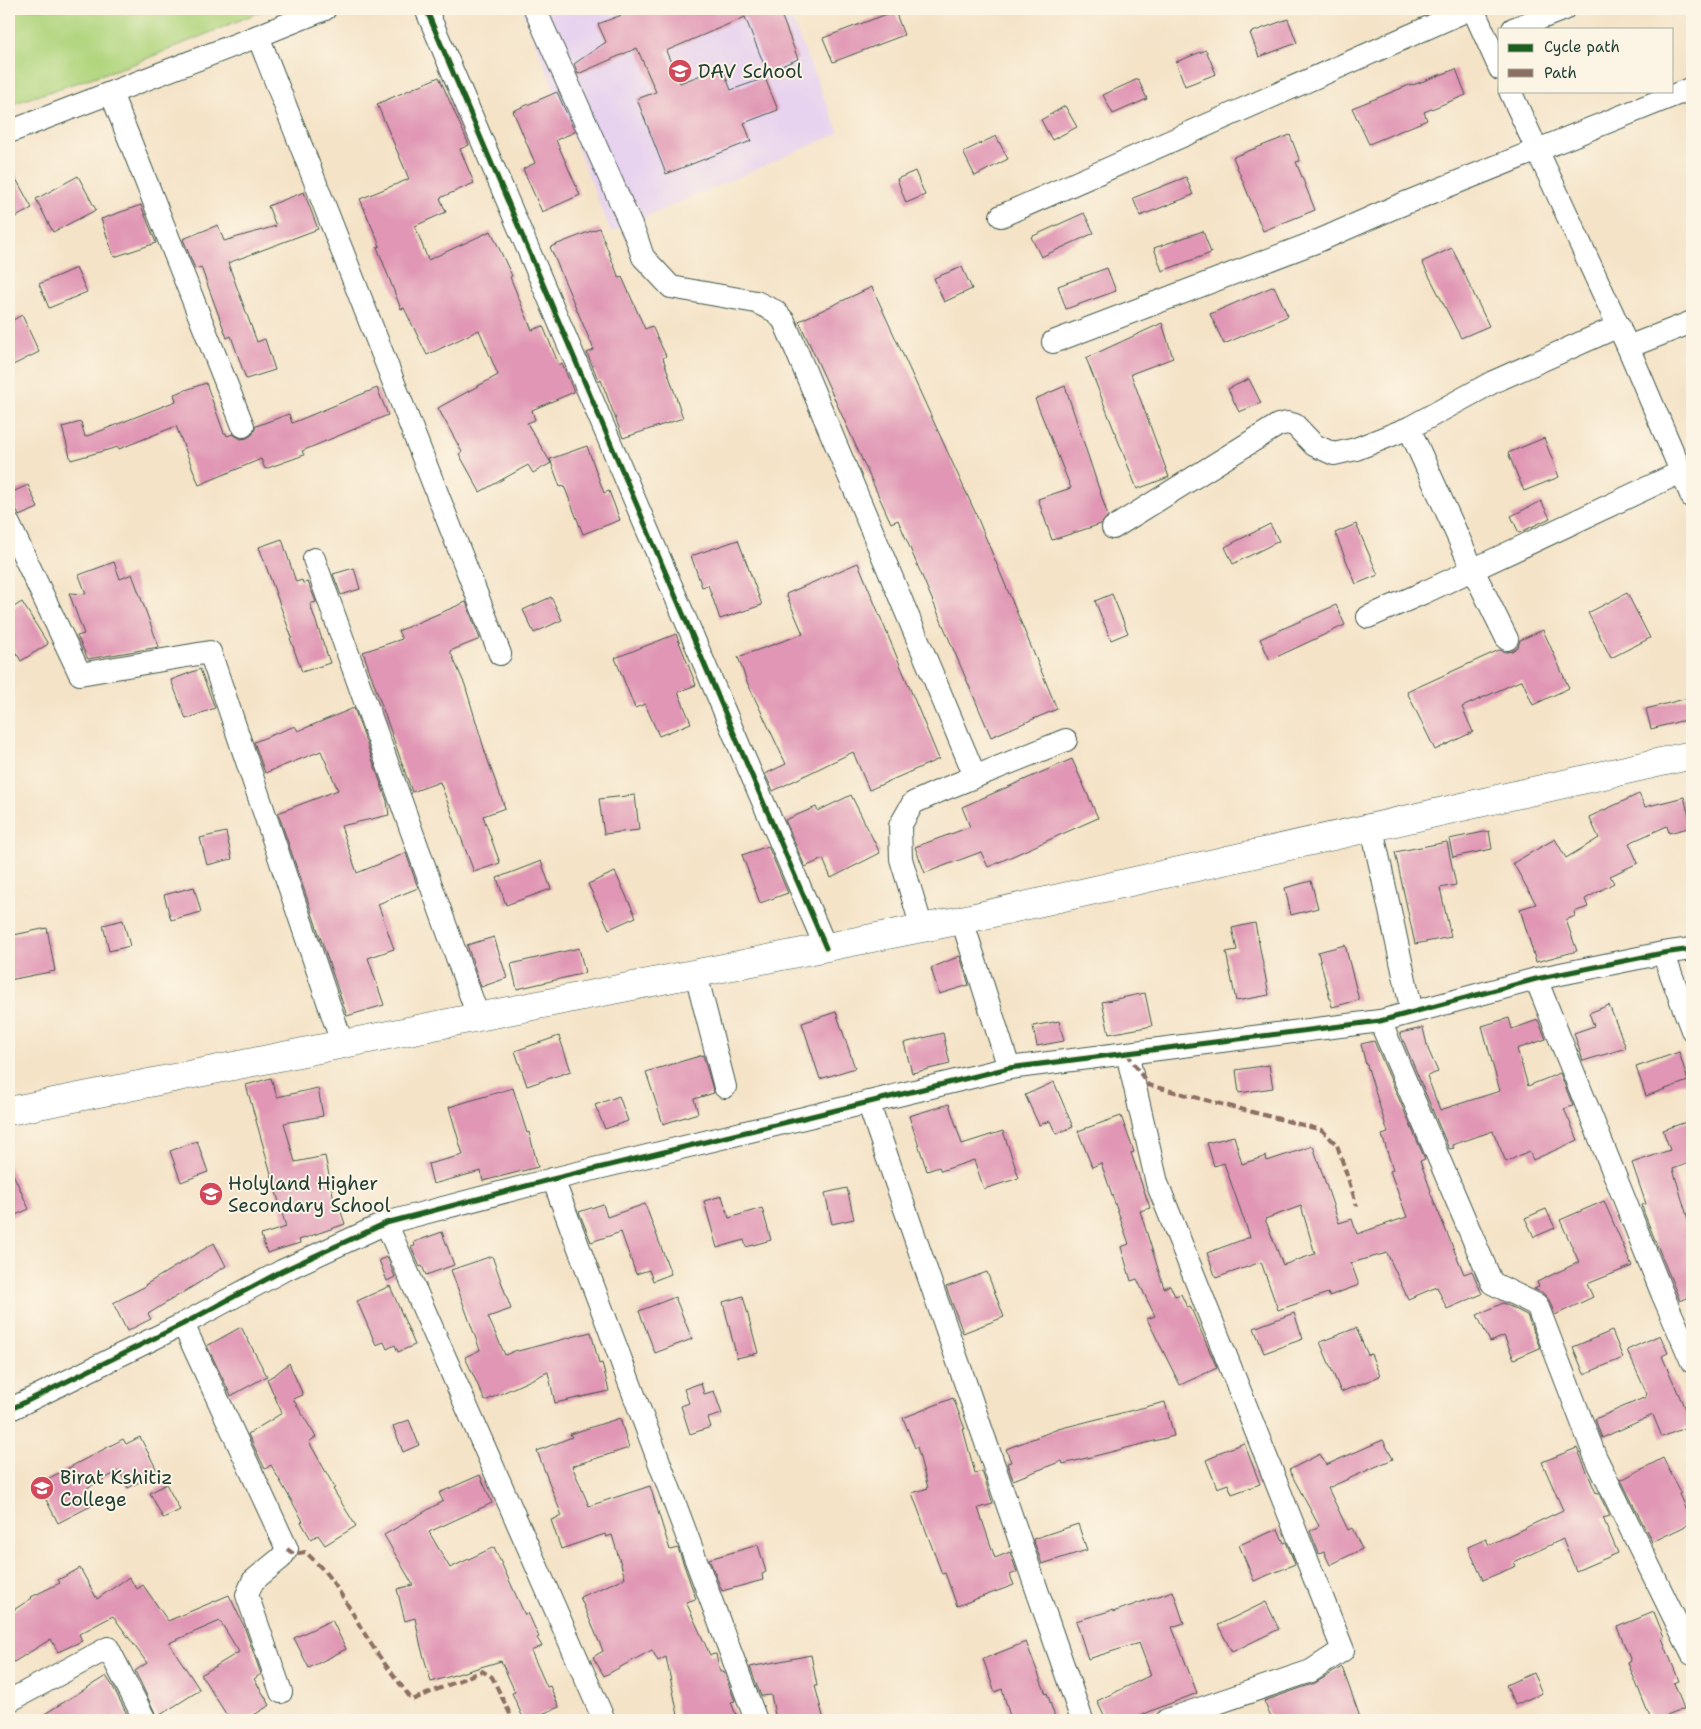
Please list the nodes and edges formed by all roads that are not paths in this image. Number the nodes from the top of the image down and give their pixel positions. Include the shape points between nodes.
1 (325, 9) edge
2 (426, 9) edge
3 (535, 9) edge
4 (1472, 9) edge
5 (1564, 9) edge
6 (1516, 28) edge
7 (258, 36) junction
8 (1493, 37) edge
9 (1498, 60) edge
10 (1692, 88) edge
11 (1510, 92) edge
12 (111, 93) junction
13 (9, 132) edge
14 (1538, 150) junction
15 (1001, 216) dead end
16 (1692, 322) edge
17 (1619, 326) junction
18 (1053, 342) dead end
19 (1628, 347) junction
20 (243, 426) dead end
21 (1409, 428) junction
22 (1681, 472) junction
23 (1692, 497) edge
24 (9, 524) edge
25 (1113, 528) dead end
26 (314, 558) dead end
27 (1473, 570) junction
28 (1368, 617) dead end
29 (1506, 639) dead end
30 (500, 654) dead end
31 (1066, 740) dead end
32 (1692, 756) edge
33 (975, 776) junction
34 (1372, 828) junction
35 (962, 920) junction
36 (922, 928) junction
37 (826, 948) junction
38 (1692, 949) edge
39 (1663, 953) junction
40 (696, 974) junction
41 (1536, 979) junction
42 (1412, 1012) junction
43 (478, 1016) junction
44 (1380, 1020) junction
45 (1692, 1030) edge
46 (342, 1043) junction
47 (1127, 1053) junction
48 (1009, 1068) junction
49 (725, 1087) dead end
50 (868, 1102) junction
51 (9, 1111) edge
52 (553, 1179) junction
53 (386, 1222) junction
54 (182, 1324) junction
55 (1692, 1362) edge
56 (9, 1410) edge
57 (1692, 1654) edge
58 (281, 1692) dead end
59 (9, 1701) edge
60 (145, 1720) edge
61 (604, 1720) edge
62 (756, 1720) edge
63 (1082, 1720) edge
64 (1167, 1720) edge

1 - 7 street
2 - 37 street
3 - 33 street via 643,257 671,287 756,302 775,311 784,321
4 - 8 street
4 - 15 street
5 - 6 street
7 - 12 street
7 - 30 street
8 - 9 street
10 - 14 street
11 - 14 street
12 - 13 street
12 - 20 street
14 - 17 street
14 - 18 street via 1318,241
16 - 19 street
17 - 19 street
17 - 21 street via 1494,382
19 - 22 street
21 - 25 street via 1356,450 1334,454 1314,445 1295,425 1278,425
21 - 27 street
22 - 23 street
22 - 27 street
24 - 46 street via 80,674 210,652
26 - 43 street
27 - 28 street
27 - 29 street
31 - 33 street
32 - 34 main road
33 - 36 street via 913,803 900,826 901,859
34 - 35 main road
34 - 42 street
35 - 36 main road
35 - 48 street
36 - 37 main road
37 - 40 main road
38 - 39 street
39 - 41 street
39 - 45 street
40 - 43 main road
40 - 49 street
41 - 42 street
41 - 55 street
42 - 44 street
43 - 46 main road
44 - 47 street
44 - 57 street via 1492,1283 1537,1305 1595,1456
46 - 51 main road
47 - 48 street
47 - 64 street via 1157,1183 1343,1650 1311,1671
48 - 50 street
50 - 52 street
50 - 63 street
52 - 53 street
52 - 62 street
53 - 54 street via 282,1271
53 - 61 street
54 - 56 street
54 - 58 street via 287,1549 253,1581 247,1595
59 - 60 street via 108,1648

